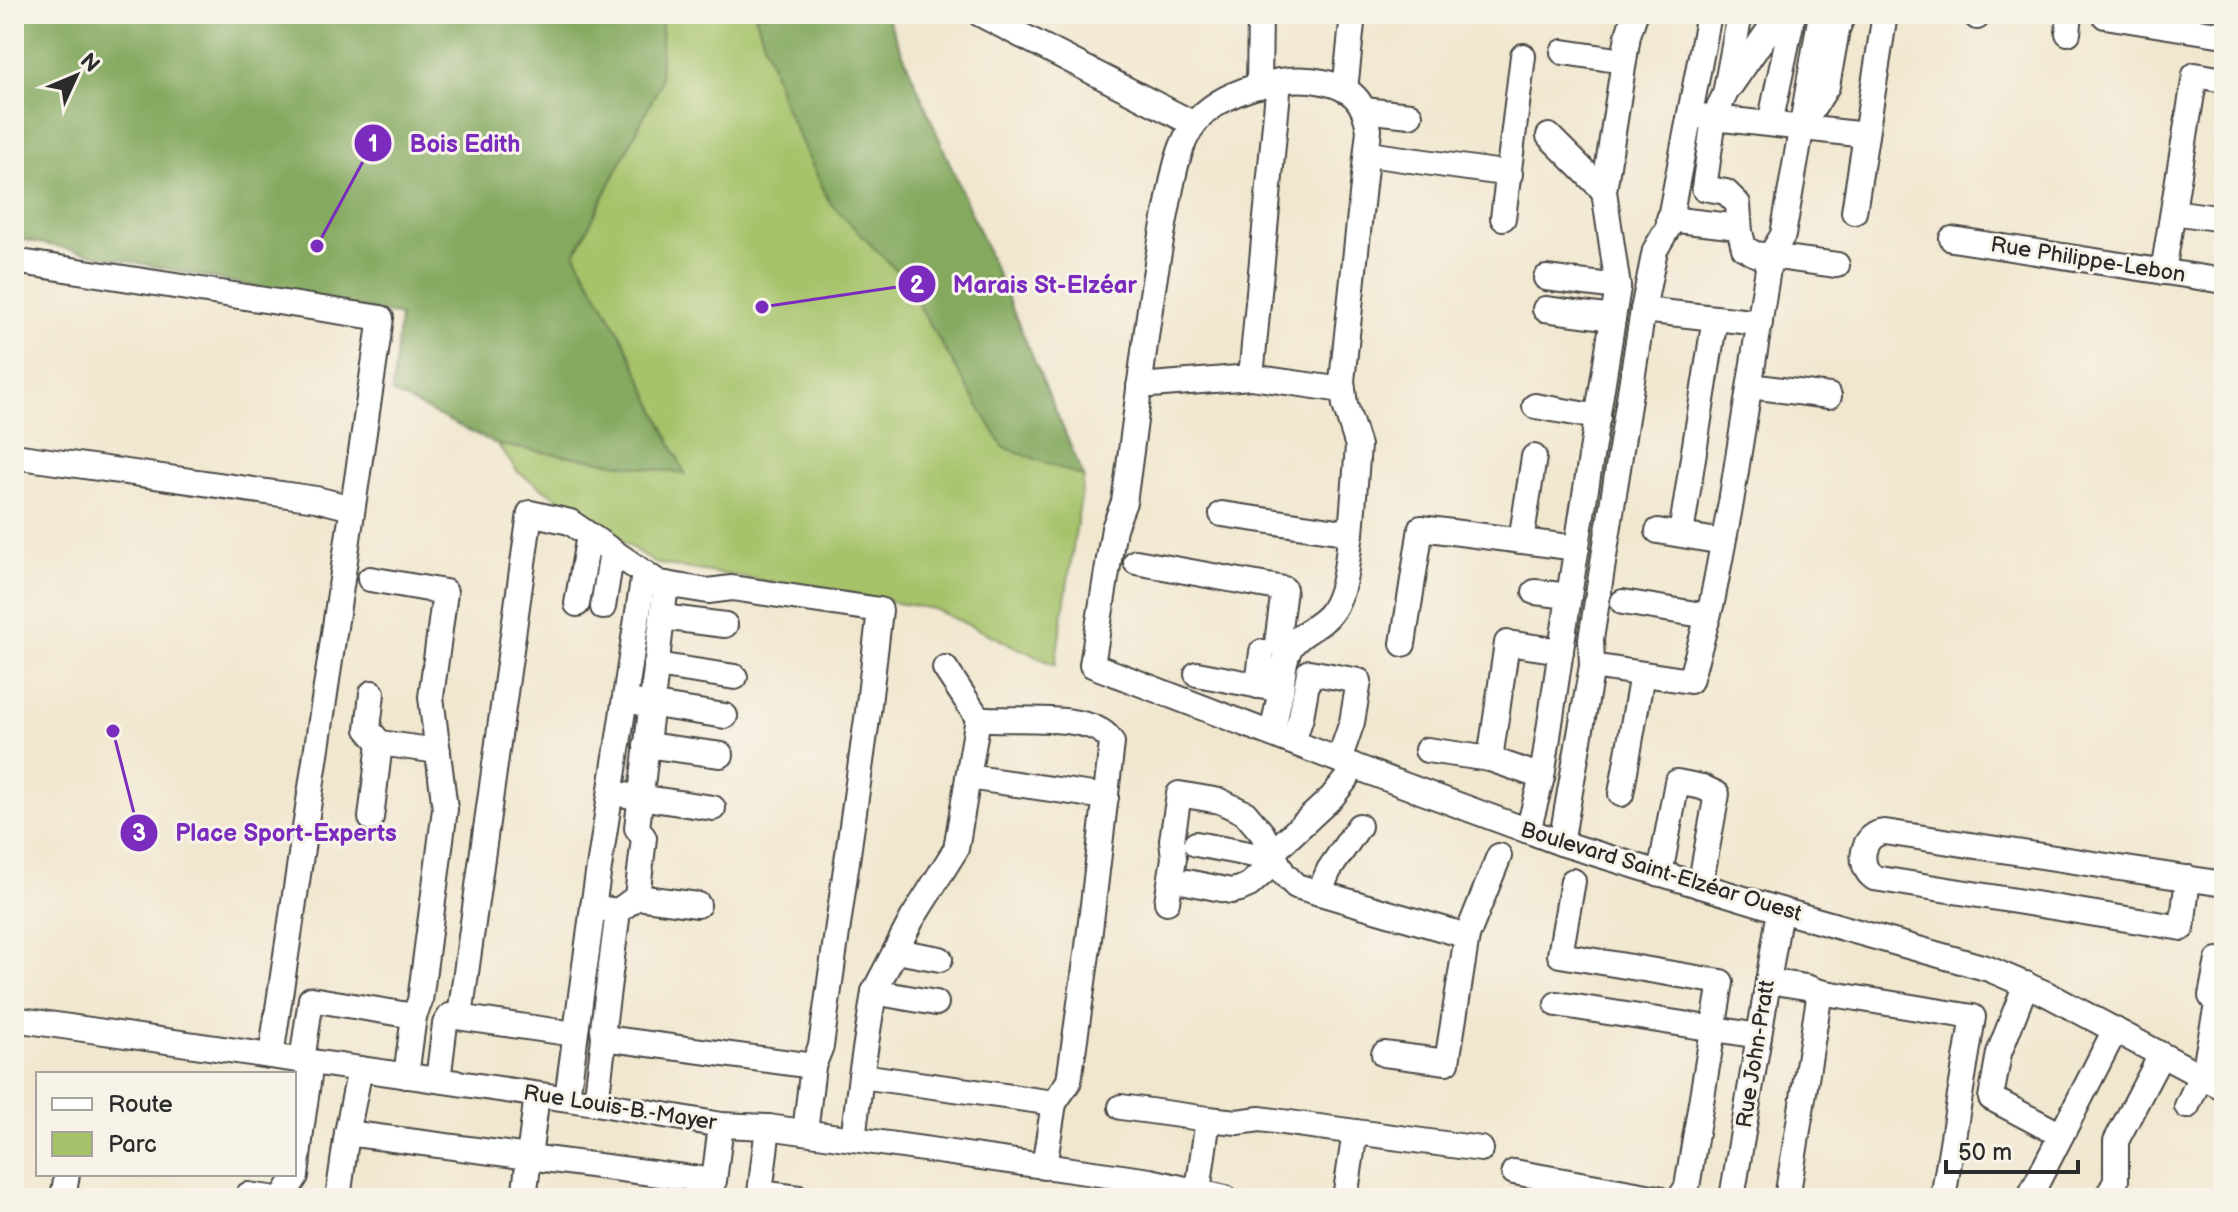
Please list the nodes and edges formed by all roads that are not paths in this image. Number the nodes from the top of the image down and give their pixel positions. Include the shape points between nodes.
1 (980, 14) edge
2 (1260, 14) edge
3 (1353, 14) edge
4 (1635, 14) edge
5 (1709, 14) edge
6 (1740, 14) edge
7 (1780, 14) edge
8 (1793, 14) edge
9 (1821, 14) edge
10 (1843, 14) edge
11 (1885, 14) edge
12 (2105, 16) dead end
13 (2224, 35) edge
14 (1563, 52) dead end
15 (1523, 56) dead end
16 (1624, 61) junction
17 (2224, 80) edge
18 (1269, 84) junction
19 (1345, 90) junction
20 (1725, 94) junction
21 (1364, 110) junction
22 (1410, 115) dead end
23 (1702, 116) junction
24 (1194, 124) junction
25 (1770, 124) junction
26 (1801, 127) junction
27 (1866, 135) junction
28 (1549, 136) dead end
29 (1368, 154) junction
30 (1510, 174) junction
31 (1676, 186) junction
32 (1704, 188) junction
33 (1604, 191) junction
34 (2224, 210) edge
35 (1854, 212) dead end
36 (2173, 212) junction
37 (1503, 218) dead end
38 (1669, 219) junction
39 (1739, 227) junction
40 (1952, 239) dead end
41 (1770, 256) junction
42 (14, 261) edge
43 (1837, 265) dead end
44 (2163, 272) junction
45 (1546, 278) dead end
46 (2224, 281) edge
47 (1618, 287) junction
48 (1545, 309) dead end
49 (1643, 310) junction
50 (1613, 318) junction
51 (1715, 318) junction
52 (1760, 323) junction
53 (1251, 377) junction
54 (1750, 386) junction
55 (1343, 390) junction
56 (1138, 395) junction
57 (1829, 396) dead end
58 (1535, 406) dead end
59 (1598, 417) junction
60 (14, 456) edge
61 (1534, 457) dead end
62 (352, 508) junction
63 (1222, 514) dead end
64 (1351, 533) junction
65 (589, 535) junction
66 (1521, 541) junction
67 (1723, 542) junction
68 (1577, 548) junction
69 (612, 551) junction
70 (1136, 562) dead end
71 (370, 579) dead end
72 (655, 579) junction
73 (1535, 592) dead end
74 (1569, 596) junction
75 (1623, 602) dead end
76 (577, 604) dead end
77 (603, 607) dead end
78 (1708, 616) junction
79 (662, 617) junction
80 (725, 625) dead end
81 (1403, 644) dead end
82 (1561, 651) junction
83 (1262, 652) dead end
84 (1288, 652) junction
85 (656, 665) junction
86 (1592, 666) junction
87 (945, 668) dead end
88 (1197, 674) dead end
89 (1642, 674) junction
90 (735, 677) dead end
91 (1270, 688) junction
92 (372, 693) dead end
93 (625, 701) junction
94 (651, 705) junction
95 (725, 716) dead end
96 (978, 718) junction
97 (1282, 738) junction
98 (380, 743) junction
99 (646, 745) junction
100 (1427, 750) dead end
101 (438, 751) junction
102 (721, 755) dead end
103 (1490, 759) junction
104 (1346, 763) junction
105 (968, 777) junction
106 (1542, 777) junction
107 (611, 793) junction
108 (1621, 794) dead end
109 (640, 797) junction
110 (1106, 797) junction
111 (713, 808) dead end
112 (371, 818) dead end
113 (1359, 826) dead end
114 (1528, 831) junction
115 (1561, 843) junction
116 (1196, 844) dead end
117 (1272, 853) junction
118 (1499, 856) dead end
119 (1660, 874) junction
120 (2188, 878) junction
121 (1573, 881) dead end
122 (1187, 882) dead end
123 (2224, 884) edge
124 (1700, 886) junction
125 (1319, 893) junction
126 (1159, 900) dead end
127 (627, 904) junction
128 (698, 905) dead end
129 (593, 907) junction
130 (1780, 910) junction
131 (1467, 936) junction
132 (896, 951) junction
133 (940, 959) dead end
134 (2218, 960) dead end
135 (1768, 981) junction
136 (2026, 984) junction
137 (1820, 992) junction
138 (873, 999) junction
139 (1557, 1004) dead end
140 (933, 1009) dead end
141 (414, 1016) junction
142 (460, 1016) junction
143 (15, 1025) edge
144 (1713, 1029) junction
145 (2115, 1030) junction
146 (575, 1034) junction
147 (1759, 1036) junction
148 (604, 1038) junction
149 (1384, 1054) dead end
150 (2161, 1055) junction
151 (271, 1056) junction
152 (307, 1062) junction
153 (813, 1066) junction
154 (360, 1069) junction
155 (406, 1076) junction
156 (861, 1076) junction
157 (2201, 1076) junction
158 (438, 1080) junction
159 (2224, 1088) edge
160 (537, 1095) junction
161 (567, 1098) junction
162 (596, 1103) junction
163 (1054, 1103) junction
164 (2187, 1106) dead end
165 (1121, 1107) dead end
166 (1208, 1119) junction
167 (721, 1125) junction
168 (768, 1127) junction
169 (298, 1130) edge
170 (805, 1132) junction
171 (1355, 1132) junction
172 (347, 1133) junction
173 (2061, 1135) junction
174 (853, 1139) junction
175 (1481, 1149) dead end
176 (529, 1157) junction
177 (1044, 1167) junction
178 (1514, 1172) dead end
179 (67, 1176) edge
180 (1096, 1186) edge
181 (713, 1189) edge
182 (759, 1195) edge
183 (1198, 1195) edge
184 (63, 1198) edge
185 (247, 1198) edge
186 (270, 1198) edge
187 (282, 1198) edge
188 (338, 1198) edge
189 (524, 1198) edge
190 (799, 1198) edge
191 (1225, 1198) edge
192 (1345, 1198) edge
193 (1665, 1198) edge
194 (1732, 1198) edge
195 (1787, 1198) edge
196 (1943, 1198) edge
197 (2029, 1198) edge
198 (2107, 1198) edge

1 - 24 street
2 - 18 street
3 - 19 street
4 - 16 street
5 - 23 street
6 - 20 street
7 - 20 street
8 - 25 street
9 - 26 street
10 - 26 street via 1827,86
11 - 27 street
12 - 13 street
14 - 16 street
15 - 30 street
16 - 33 street
17 - 36 street via 2195,75
18 - 19 street via 1318,81
18 - 24 street via 1228,97
18 - 53 street
19 - 21 street
20 - 23 street
21 - 22 street
21 - 29 street
23 - 25 street
23 - 31 street
23 - 32 street
24 - 56 street via 1182,148 1167,208
25 - 26 street
26 - 27 street
26 - 41 street via 1783,235
27 - 35 street
28 - 33 street
29 - 30 street
29 - 55 street
30 - 37 street
31 - 32 street
31 - 38 street
32 - 39 street via 1733,197
33 - 47 street
34 - 36 street via 2223,219
36 - 44 street
38 - 39 street
38 - 49 street via 1655,250
39 - 41 street via 1744,248
40 - 44 street, Rue Philippe-Lebon
41 - 43 street
41 - 52 street
42 - 62 street via 381,318
44 - 46 street, Rue Philippe-Lebon
45 - 47 street
47 - 50 street
48 - 50 street
49 - 51 street
49 - 86 street via 1591,639
50 - 59 street
51 - 52 street
51 - 67 street via 1669,532
52 - 54 street
53 - 55 street
53 - 56 street
54 - 57 street
54 - 67 street
55 - 64 street via 1358,446
56 - 97 street, Boulevard Saint-Elzéar Ouest via 1124,502 1114,528 1092,665
58 - 59 street
59 - 68 street
60 - 62 street
61 - 66 street
62 - 151 street
63 - 64 street
64 - 84 street via 1335,605
65 - 69 street
65 - 76 street
65 - 142 street via 561,519 530,513
66 - 68 street
66 - 81 street via 1421,528
67 - 78 street
68 - 74 street
69 - 72 street
69 - 77 street
70 - 84 street via 1284,589 1278,636
71 - 101 street via 445,592 431,697
72 - 79 street
72 - 93 street
72 - 153 street via 708,591 732,588 880,610 821,1046
73 - 74 street
74 - 82 street
75 - 78 street
78 - 89 street via 1690,681
79 - 80 street
79 - 85 street
82 - 103 street via 1507,643
82 - 106 street
83 - 91 street
84 - 91 street
85 - 90 street
85 - 94 street
86 - 89 street
86 - 115 street
87 - 96 street
88 - 91 street
89 - 108 street
91 - 97 street
92 - 98 street via 368,729
93 - 94 street
93 - 107 street
94 - 95 street
94 - 99 street
96 - 105 street
96 - 110 street via 1047,719 1108,734 1112,743
97 - 104 street, Boulevard Saint-Elzéar Ouest
97 - 104 street via 1301,717 1309,672 1359,681
98 - 101 street
98 - 112 street
99 - 102 street
99 - 109 street
100 - 103 street
101 - 141 street via 445,809
103 - 106 street
104 - 114 street, Boulevard Saint-Elzéar Ouest
104 - 117 street via 1347,778 1332,797
105 - 110 street
105 - 132 street via 956,849
106 - 114 street
107 - 109 street
107 - 129 street
109 - 111 street
109 - 127 street via 637,828 644,838
110 - 163 street via 1069,1081
113 - 125 street
114 - 115 street, Boulevard Saint-Elzéar Ouest
115 - 119 street, Boulevard Saint-Elzéar Ouest
116 - 117 street via 1259,856
117 - 122 street via 1268,868 1240,889
117 - 125 street via 1296,886
117 - 126 street via 1257,826 1236,807 1179,794 1174,858
118 - 131 street
119 - 124 street, Boulevard Saint-Elzéar Ouest
119 - 124 street via 1677,782 1702,787 1717,794
120 - 120 street via 1885,832 1870,837 1863,861 1870,876 1888,881 2182,928
120 - 123 street
121 - 144 street via 1560,955 1721,982
124 - 130 street, Boulevard Saint-Elzéar Ouest
125 - 131 street
127 - 128 street
127 - 129 street
127 - 148 street
129 - 146 street
130 - 135 street, Rue John-Pratt
130 - 136 street, Boulevard Saint-Elzéar Ouest
131 - 149 street via 1447,1062
132 - 133 street
132 - 138 street
134 - 157 street via 2211,996 2217,1005
135 - 137 street
135 - 147 street, Rue John-Pratt
136 - 145 street, Boulevard Saint-Elzéar Ouest
136 - 173 street via 1999,1053 1991,1098
137 - 195 street
137 - 196 street via 1973,1017
138 - 140 street
138 - 156 street
139 - 144 street
141 - 152 street via 311,999
141 - 155 street
142 - 146 street
142 - 158 street via 450,1016 445,1024
143 - 151 street, Rue Louis-B.-Mayer
144 - 147 street
144 - 193 street via 1687,1187
145 - 150 street, Boulevard Saint-Elzéar Ouest
145 - 173 street
146 - 161 street
147 - 194 street, Rue John-Pratt
148 - 153 street
148 - 162 street
150 - 157 street, Boulevard Saint-Elzéar Ouest
150 - 198 street via 2116,1141 2116,1181
151 - 152 street, Rue Louis-B.-Mayer
152 - 154 street, Rue Louis-B.-Mayer
152 - 169 street
153 - 170 street
154 - 155 street, Rue Louis-B.-Mayer
154 - 172 street
155 - 158 street, Rue Louis-B.-Mayer
156 - 163 street
156 - 174 street
157 - 159 street, Boulevard Saint-Elzéar Ouest
157 - 164 street
158 - 160 street, Rue Louis-B.-Mayer
160 - 161 street, Rue Louis-B.-Mayer
160 - 176 street
161 - 162 street, Rue Louis-B.-Mayer
162 - 167 street, Rue Louis-B.-Mayer
163 - 177 street
165 - 166 street
166 - 171 street via 1260,1119
166 - 183 street
167 - 168 street, Rue Louis-B.-Mayer
167 - 181 street
168 - 170 street, Rue Louis-B.-Mayer
168 - 182 street
169 - 187 street via 296,1176
170 - 174 street, Rue Louis-B.-Mayer
171 - 175 street
171 - 192 street
172 - 176 street
172 - 188 street
173 - 197 street
174 - 177 street, Rue Louis-B.-Mayer
176 - 181 street
176 - 189 street
177 - 180 street, Rue Louis-B.-Mayer
178 - 193 street
179 - 184 street
180 - 183 street, Rue Louis-B.-Mayer via 1150,1181
182 - 190 street
183 - 191 street, Rue Louis-B.-Mayer
185 - 186 street

